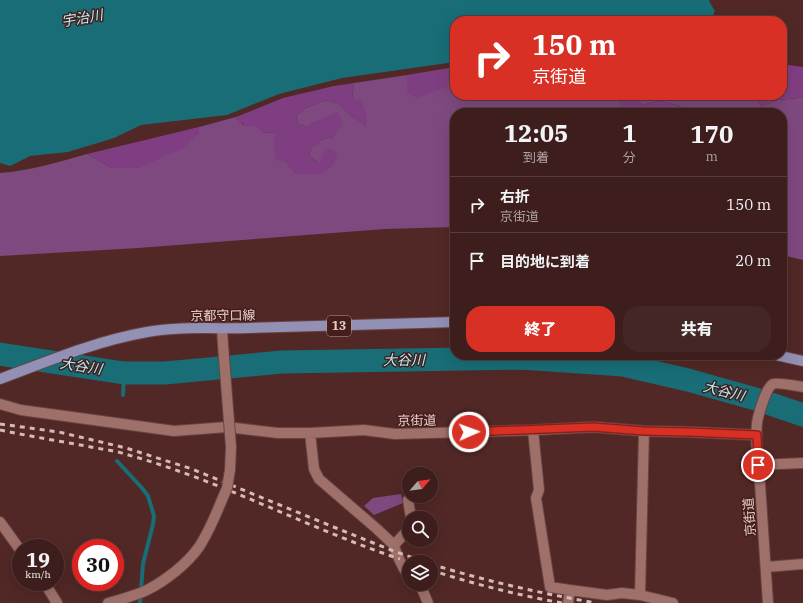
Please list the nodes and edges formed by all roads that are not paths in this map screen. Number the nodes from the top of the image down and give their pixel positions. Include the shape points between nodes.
1 (450, 322) edge
2 (222, 329) junction
3 (787, 357) edge
4 (803, 361) edge
5 (0, 379) edge
6 (803, 387) edge
7 (0, 404) edge
8 (533, 430) junction
9 (644, 431) junction
10 (310, 433) junction
11 (757, 435) junction
12 (803, 464) edge
13 (758, 465) junction
14 (0, 522) edge
15 (402, 536) edge
16 (12, 539) edge
17 (394, 545) junction
18 (803, 564) edge
19 (402, 565) edge
20 (766, 567) junction
21 (570, 590) junction
22 (50, 591) edge
23 (423, 591) edge
24 (640, 595) junction
25 (57, 603) edge
26 (108, 603) edge
27 (428, 603) edge
28 (568, 603) edge
29 (672, 603) edge
30 (768, 603) edge

1 - 2 main road, 京都守口線 / 13
2 - 5 main road, 京都守口線 / 13 via 173,328 120,337
2 - 26 street, bridge via 231,447 228,488 199,547 183,565 146,591
3 - 4 main road
6 - 11 street via 777,384 770,387 760,411
7 - 10 street, 京街道 via 21,410 174,431 227,427 278,433
8 - 9 street, 京街道 via 593,427
8 - 10 street, 京街道 via 395,434 364,430
8 - 21 street via 539,490 536,498 550,587
9 - 11 street, 京街道
9 - 24 street
10 - 17 street via 314,469 319,478
11 - 13 street, 京街道
12 - 13 street
13 - 20 street, 京街道
14 - 16 street
15 - 17 street
17 - 19 street
18 - 20 street
20 - 30 street, 京街道
21 - 24 street via 607,596 622,593
21 - 28 street
22 - 25 street
23 - 27 street
24 - 29 street

